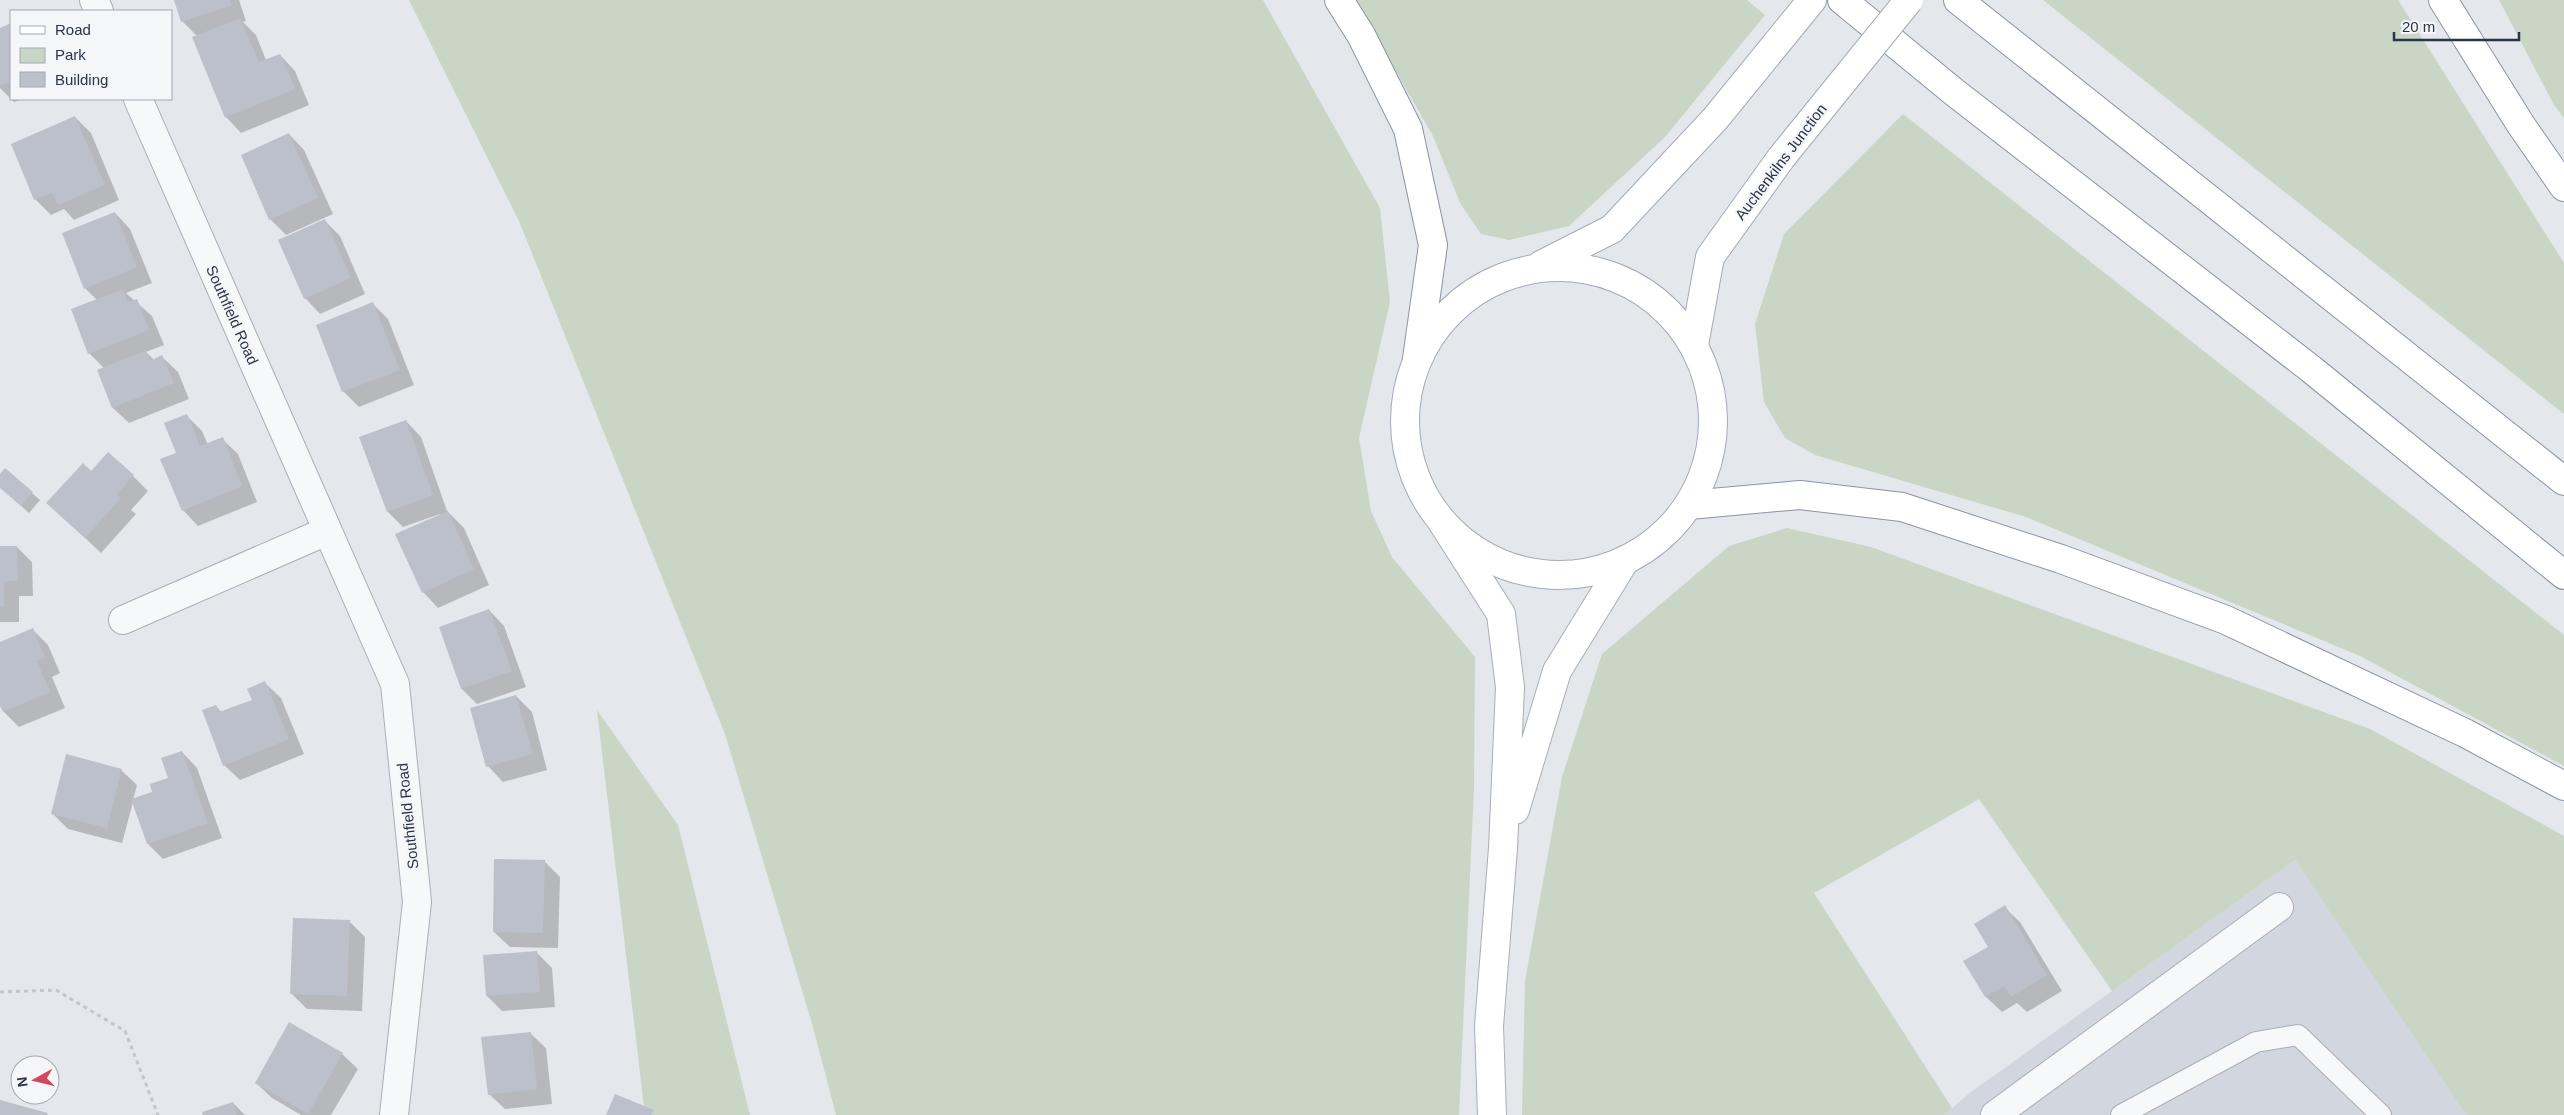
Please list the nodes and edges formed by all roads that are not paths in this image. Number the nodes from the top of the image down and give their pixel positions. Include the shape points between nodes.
1 (1338, 0) edge
2 (1812, 0) edge
3 (1842, 0) edge
4 (1909, 0) edge
5 (1958, 0) edge
6 (2443, 0) edge
7 (138, 100) edge
8 (2564, 187) edge
9 (1538, 267) junction
10 (1694, 345) junction
11 (1417, 359) junction
12 (2564, 481) edge
13 (1689, 505) junction
14 (1442, 522) junction
15 (327, 531) junction
16 (1624, 562) junction
17 (2564, 575) edge
18 (123, 620) dead end
19 (2564, 786) edge
20 (1503, 848) junction
21 (2279, 907) dead end
22 (394, 1115) edge
23 (1492, 1115) edge
24 (1995, 1115) edge
25 (2121, 1115) edge
26 (2381, 1115) edge

1 - 11 main road via 1361,35 1408,129 1433,246
2 - 9 main road via 1715,119 1612,229
3 - 17 main road via 1954,92 2311,369
4 - 10 main road, Auchenkilns Junction, bridge via 1781,158 1710,257
5 - 12 main road
6 - 8 main road
7 - 15 street, Southfield Road
9 - 10 main road via 1583,268 1628,281 1666,308
9 - 11 main road via 1488,283 1460,304 1446,315
10 - 13 main road via 1710,384 1714,426 1707,467
11 - 14 main road via 1406,401 1406,444 1419,485
13 - 16 main road via 1660,538
13 - 19 main road via 1800,495 1902,507 1921,513 2062,559 2226,620 2465,733
14 - 16 main road via 1480,554 1526,572 1576,575
14 - 20 main road via 1501,614 1510,687
15 - 18 street
15 - 22 street, Southfield Road via 394,684 417,902
16 - 20 main road via 1557,671
20 - 23 main road via 1489,1026
21 - 24 street
25 - 26 lane via 2256,1042 2298,1035

